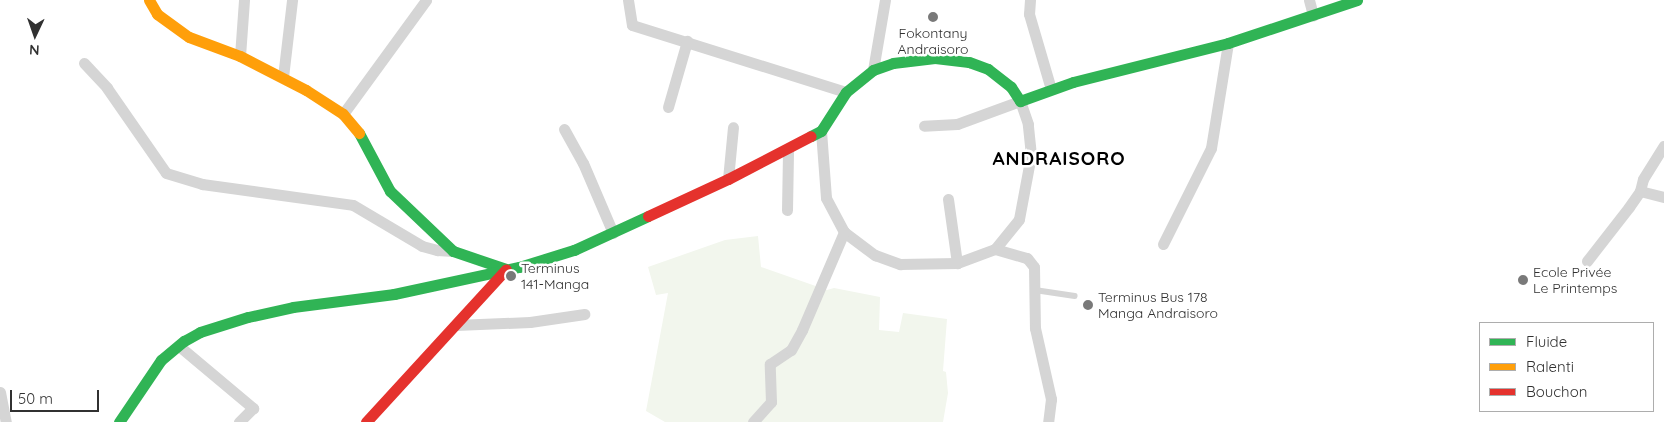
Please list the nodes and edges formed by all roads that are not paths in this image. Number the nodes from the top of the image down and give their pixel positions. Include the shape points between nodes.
1 (149, 0) edge
2 (244, 0) edge
3 (292, 0) edge
4 (426, 0) edge
5 (628, 0) edge
6 (885, 0) edge
7 (1030, 0) edge
8 (1309, 0) edge
9 (1356, 0) edge
10 (1314, 15) junction
11 (687, 41) junction
12 (1228, 43) junction
13 (240, 56) junction
14 (84, 63) dead end
15 (873, 70) junction
16 (283, 77) junction
17 (1051, 89) junction
18 (846, 92) junction
19 (1020, 101) junction
20 (668, 107) dead end
21 (343, 114) junction
22 (733, 126) dead end
23 (924, 126) dead end
24 (564, 128) dead end
25 (821, 131) junction
26 (1664, 146) edge
27 (788, 150) junction
28 (728, 179) junction
29 (1640, 191) junction
30 (1664, 197) edge
31 (948, 199) dead end
32 (787, 210) dead end
33 (844, 232) junction
34 (613, 233) junction
35 (1163, 244) dead end
36 (995, 249) junction
37 (454, 251) junction
38 (1587, 261) dead end
39 (957, 263) junction
40 (506, 269) junction
41 (1036, 290) junction
42 (1075, 296) dead end
43 (584, 314) dead end
44 (456, 325) junction
45 (179, 346) junction
46 (0, 392) edge
47 (6, 422) edge
48 (119, 422) edge
49 (239, 422) edge
50 (366, 422) edge
51 (753, 422) edge
52 (1048, 422) edge

1 - 13 street via 157,14 189,37
2 - 13 street
3 - 16 street
4 - 21 street
5 - 11 street via 632,25
6 - 15 street
7 - 17 street via 1029,14
8 - 10 street
9 - 10 street
10 - 12 street
11 - 18 street
11 - 20 street
12 - 17 street
12 - 35 street via 1211,148
13 - 16 street
14 - 37 street via 107,88 166,173 202,184 354,205 422,246
15 - 18 street
15 - 19 street via 910,60 935,58 969,62 988,69 1011,87
16 - 21 street
17 - 19 street
18 - 25 street
19 - 23 street via 957,124
19 - 36 street via 1028,124 1031,155 1019,219
21 - 37 street via 361,136 390,191
22 - 28 street
24 - 34 street
25 - 27 street
25 - 33 street via 826,198
26 - 29 street via 1643,178
27 - 28 street
27 - 32 street
28 - 34 street
29 - 30 street
29 - 38 street
31 - 39 street
33 - 39 street via 875,255 900,264
33 - 51 street via 791,350 770,364 770,402
34 - 40 street via 566,253
36 - 39 street
36 - 41 street via 1027,258 1034,267
37 - 40 street
40 - 44 street
40 - 45 street via 394,294 293,307 208,329
41 - 42 lane
41 - 52 street via 1035,328 1051,399
43 - 44 street via 530,322
44 - 50 street
45 - 48 street via 161,360
45 - 49 street via 253,408
46 - 47 street

